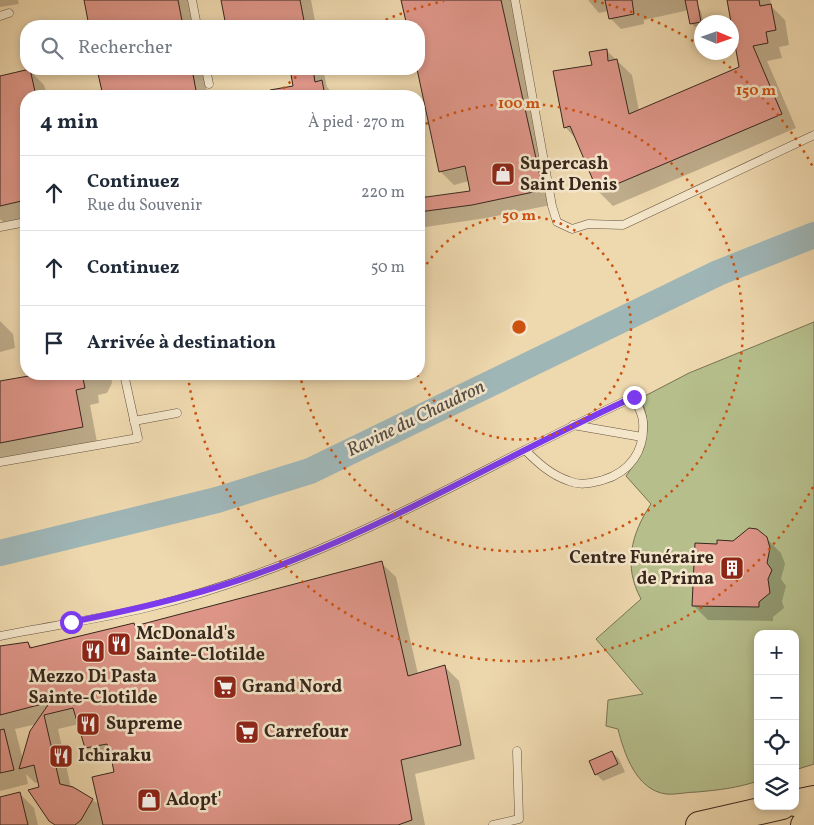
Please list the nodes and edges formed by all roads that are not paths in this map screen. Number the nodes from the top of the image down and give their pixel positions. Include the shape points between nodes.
1 (192, 0) edge
2 (515, 0) edge
3 (9, 14) dead end
4 (0, 16) edge
5 (196, 20) edge
6 (207, 75) edge
7 (209, 84) dead end
8 (814, 134) edge
9 (20, 223) edge
10 (0, 227) edge
11 (125, 380) edge
12 (177, 413) dead end
13 (134, 421) junction
14 (572, 425) junction
15 (642, 438) junction
16 (525, 450) junction
17 (0, 462) edge
18 (0, 636) edge
19 (517, 751) dead end
20 (814, 799) edge
21 (799, 802) edge
22 (765, 810) edge
23 (814, 823) edge
24 (492, 825) edge
25 (699, 825) edge
26 (804, 825) edge

1 - 5 lane
2 - 8 lane via 552,206 557,222 572,229 588,224 623,225
3 - 4 lane
6 - 7 lane
9 - 10 lane
11 - 13 lane
12 - 13 lane
13 - 17 lane via 138,438
14 - 15 lane
14 - 15 lane via 634,397 643,420
14 - 16 lane
15 - 16 lane via 628,468 588,484 570,482 552,473
16 - 18 lane via 355,533 227,584 148,607
19 - 24 lane via 519,819
20 - 21 highway
22 - 25 highway
23 - 26 highway

